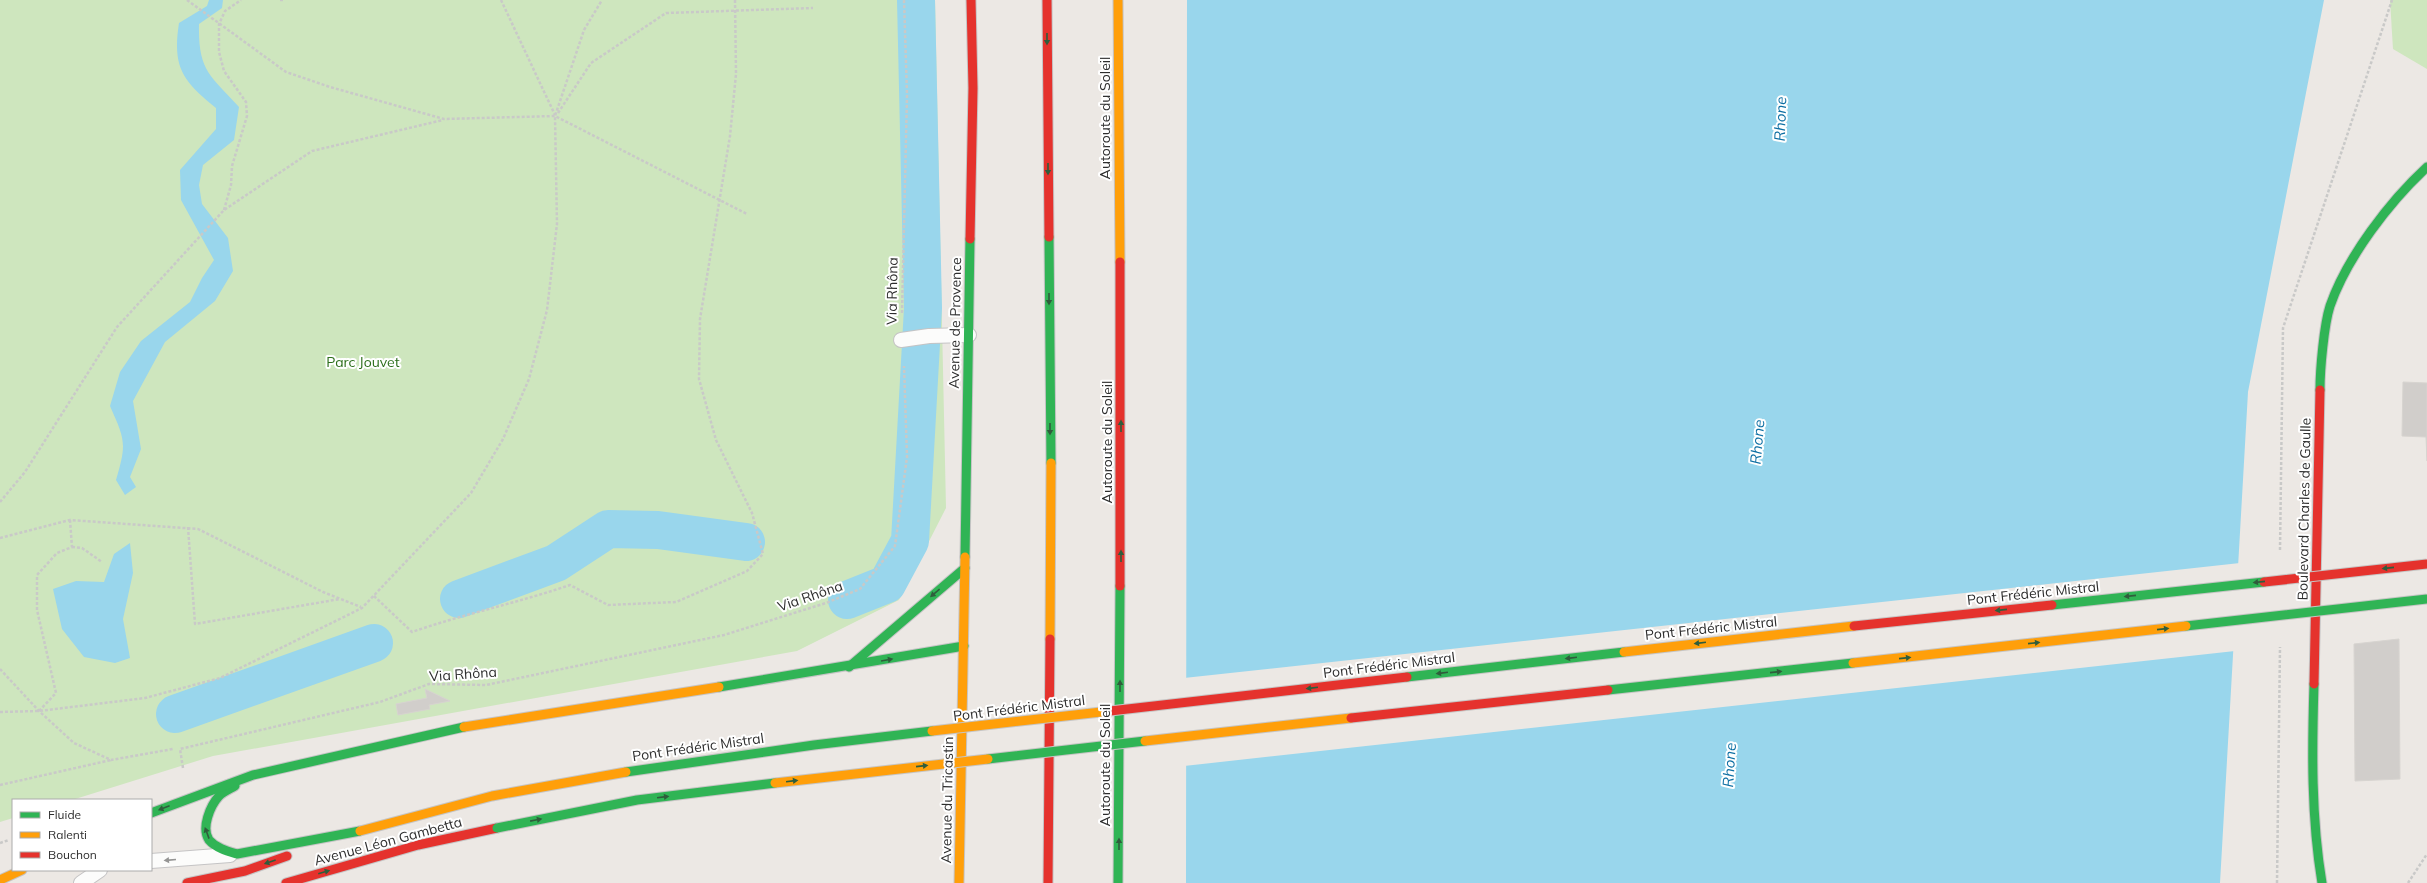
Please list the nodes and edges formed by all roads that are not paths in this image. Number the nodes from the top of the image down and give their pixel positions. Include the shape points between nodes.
1 (971, 0) edge
2 (1047, 0) edge
3 (1118, 0) edge
4 (2427, 167) edge
5 (969, 335) junction
6 (901, 340) road end
7 (2427, 564) edge
8 (965, 568) junction
9 (2427, 599) edge
10 (964, 646) junction
11 (849, 667) junction
12 (253, 774) junction
13 (152, 813) edge
14 (497, 828) junction
15 (360, 831) junction
16 (237, 854) junction
17 (417, 856) dead end
18 (152, 861) edge
19 (20, 871) edge
20 (99, 871) edge
21 (0, 880) edge
22 (81, 883) edge
23 (187, 883) edge
24 (286, 883) edge
25 (959, 883) edge
26 (1048, 883) edge
27 (1118, 883) edge
28 (2322, 883) edge

1 - 5 main road, Avenue de Provence via 973,88
2 -> 26 main road via 1051,478
27 -> 3 main road, Autoroute du Soleil via 1121,484
4 - 28 main road, Boulevard Charles de Gaulle via 2404,188 2358,249 2330,306 2320,373 2313,756 2318,860
5 - 6 lane
5 - 8 main road, Avenue de Provence
7 -> 15 main road, Pont Frédéric Mistral, bridge via 1739,639 814,745 595,776 492,796
8 - 10 main road, Avenue de Provence
8 -> 11 main road
14 -> 9 main road, bridge via 637,800 815,778
11 -> 10 main road
10 - 25 main road, Avenue du Tricastin
11 - 12 main road via 460,728
12 -> 13 main road
16 -> 12 main road via 220,850 211,843 205,832 204,823 218,796
14 - 17 main road
24 -> 14 main road, Avenue Léon Gambetta via 418,845
15 - 16 main road
15 -> 23 main road, Avenue Léon Gambetta via 245,871
16 -> 18 lane
19 - 21 main road
20 - 22 lane

